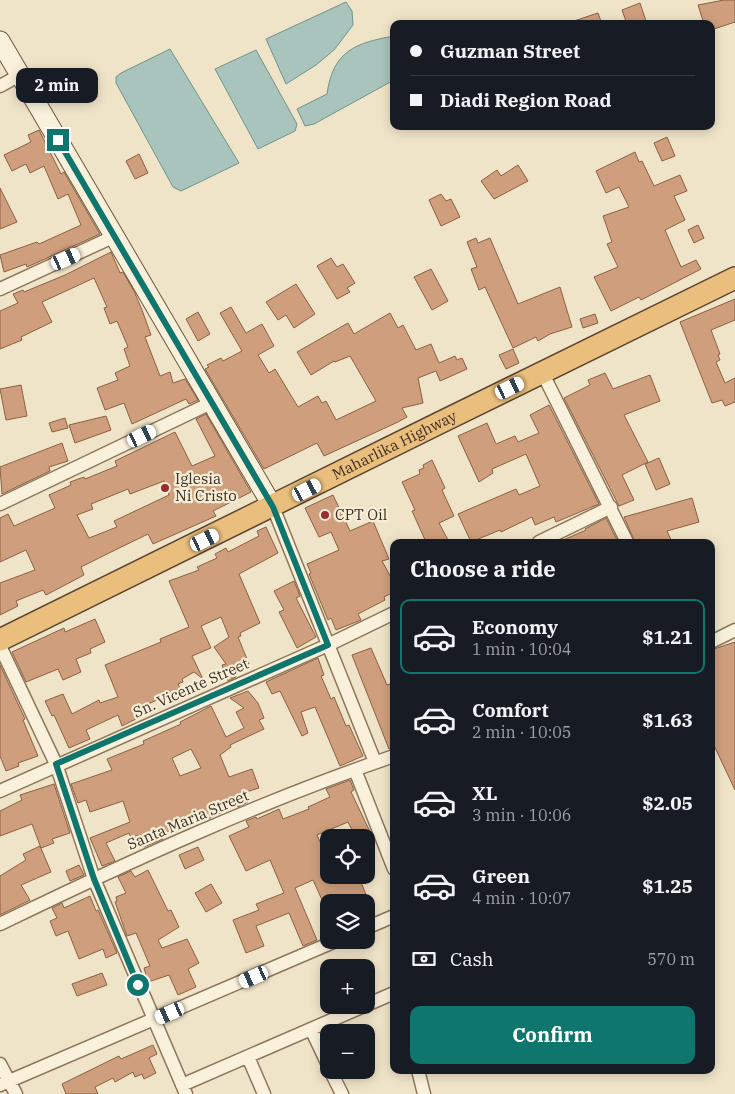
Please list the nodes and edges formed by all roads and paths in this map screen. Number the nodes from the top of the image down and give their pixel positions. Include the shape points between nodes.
1 (0, 40) edge
2 (20, 75) junction
3 (0, 86) edge
4 (115, 236) junction
5 (735, 278) edge
6 (0, 289) edge
7 (542, 372) junction
8 (212, 402) junction
9 (0, 504) edge
10 (273, 507) junction
11 (611, 507) junction
12 (545, 539) edge
13 (626, 539) edge
14 (390, 615) edge
15 (735, 630) edge
16 (0, 640) edge
17 (715, 640) edge
18 (328, 645) junction
19 (0, 646) edge
20 (390, 757) edge
21 (375, 762) junction
22 (56, 764) junction
23 (355, 770) junction
24 (0, 790) edge
25 (390, 859) edge
26 (94, 879) junction
27 (390, 918) edge
28 (0, 924) edge
29 (375, 924) edge
30 (320, 948) edge
31 (390, 995) edge
32 (153, 1021) junction
33 (311, 1029) junction
34 (320, 1047) edge
35 (248, 1057) junction
36 (0, 1064) edge
37 (419, 1074) edge
38 (335, 1079) edge
39 (4, 1083) edge
40 (184, 1090) edge
41 (16, 1094) edge
42 (264, 1094) edge
43 (342, 1094) edge
44 (424, 1094) edge

1 - 2 main road
2 - 3 street
2 - 4 main road
4 - 6 street
4 - 8 main road
5 - 7 highway, Maharlika Highway
7 - 10 highway, Maharlika Highway
7 - 11 street
8 - 9 street
8 - 10 main road
10 - 16 highway, Maharlika Highway
10 - 18 street
11 - 12 street
11 - 13 street
14 - 18 street, Sn. Vicente Street
15 - 17 street
18 - 21 street
18 - 22 street, Sn. Vicente Street
19 - 22 street
20 - 21 street, Santa Maria Street
21 - 23 street, Santa Maria Street
22 - 24 street, Sn. Vicente Street
22 - 26 street
23 - 25 street
23 - 26 street, Santa Maria Street
26 - 28 street, Santa Maria Street
26 - 32 street
27 - 29 street
30 - 32 street
31 - 33 street
32 - 39 street
32 - 40 street
33 - 34 street
33 - 35 street
35 - 40 street
35 - 42 street
36 - 39 street
37 - 44 street
38 - 43 street
39 - 41 street

